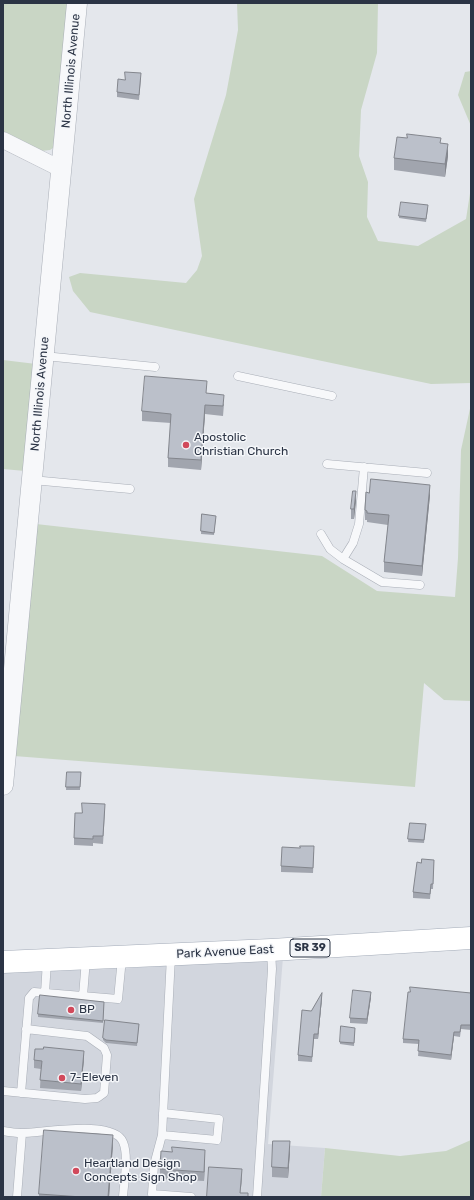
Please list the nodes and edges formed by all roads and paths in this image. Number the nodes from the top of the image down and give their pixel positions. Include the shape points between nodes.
1 (77, 3) edge
2 (3, 140) edge
3 (61, 169) junction
4 (43, 356) junction
5 (155, 367) dead end
6 (238, 376) dead end
7 (332, 396) dead end
8 (327, 464) dead end
9 (364, 468) junction
10 (427, 473) dead end
11 (32, 480) junction
12 (130, 489) dead end
13 (321, 534) dead end
14 (343, 559) junction
15 (420, 586) dead end
16 (3, 785) edge
17 (471, 938) edge
18 (271, 950) junction
19 (171, 955) junction
20 (122, 957) junction
21 (86, 958) junction
22 (47, 960) junction
23 (3, 962) edge
24 (45, 993) junction
25 (82, 996) junction
26 (26, 1030) junction
27 (3, 1091) edge
28 (21, 1092) junction
29 (163, 1114) junction
30 (3, 1131) edge
31 (22, 1133) junction
32 (162, 1135) junction
33 (17, 1197) edge
34 (124, 1197) edge
35 (191, 1197) edge
36 (256, 1197) edge

1 - 3 street, North Illinois Avenue
2 - 3 street
3 - 4 street, North Illinois Avenue
4 - 5 lane
4 - 11 street, North Illinois Avenue
6 - 7 lane
8 - 9 lane
9 - 10 lane
9 - 14 lane via 359,524 353,543
11 - 12 lane
11 - 16 street, North Illinois Avenue
13 - 14 lane via 330,549
14 - 15 lane via 382,582
17 - 18 main road, Park Avenue East / SR 39
18 - 19 main road, Park Avenue East / SR 39
18 - 36 lane via 272,969
19 - 20 main road, Park Avenue East / SR 39
19 - 29 lane
20 - 21 main road, Park Avenue East / SR 39
20 - 25 lane via 118,1000
21 - 22 main road, Park Avenue East / SR 39
21 - 25 lane
22 - 23 main road, Park Avenue East / SR 39
22 - 24 lane
24 - 25 lane
24 - 26 lane via 34,992 29,998
26 - 28 lane
26 - 28 lane via 87,1036 104,1048 107,1055 104,1093 97,1098 85,1099
27 - 28 lane
29 - 32 lane
29 - 32 lane via 218,1119 216,1140
30 - 31 lane
31 - 33 lane
31 - 34 lane via 42,1130 103,1130 116,1134 123,1141 126,1153
32 - 35 lane via 154,1165 152,1194

